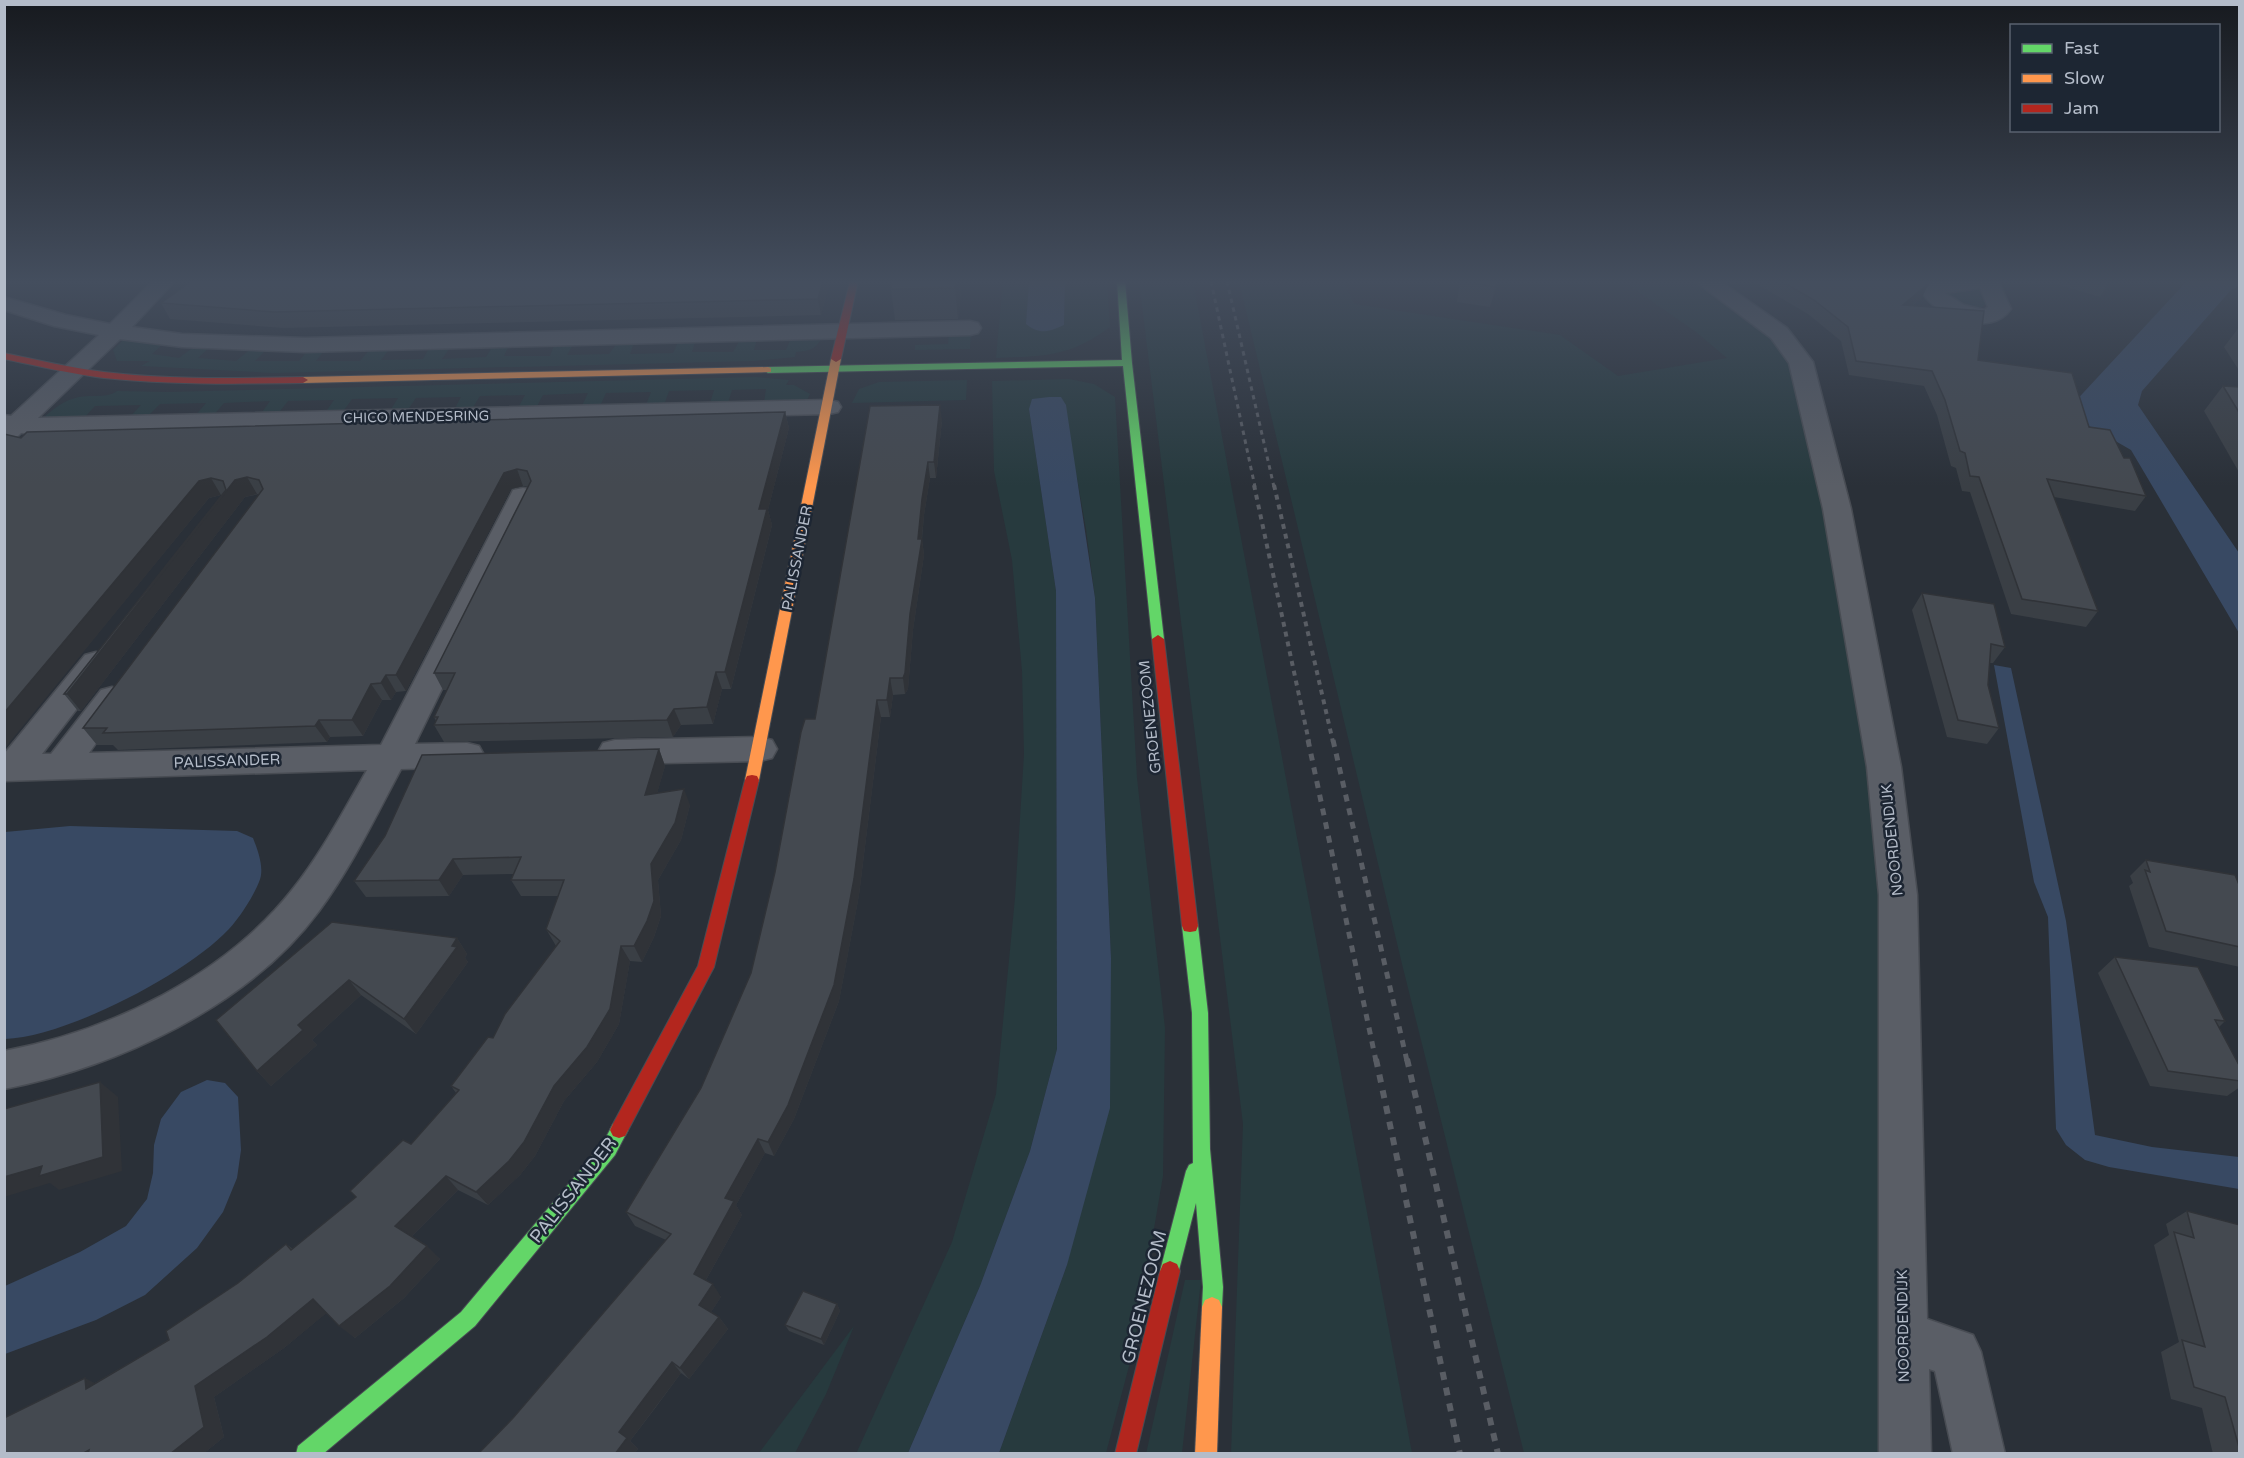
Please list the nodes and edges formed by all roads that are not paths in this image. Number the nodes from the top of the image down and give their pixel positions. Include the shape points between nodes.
1 (97, 349) edge
2 (838, 349) edge
3 (1126, 349) edge
4 (1792, 349) edge
5 (4, 356) edge
6 (1127, 363) junction
7 (834, 367) junction
8 (76, 371) junction
9 (829, 407) junction
10 (8, 428) edge
11 (523, 496) edge
12 (110, 645) edge
13 (131, 672) edge
14 (760, 749) junction
15 (583, 753) edge
16 (500, 754) edge
17 (393, 756) junction
18 (61, 766) junction
19 (9, 767) edge
20 (4, 1070) edge
21 (1201, 1149) junction
22 (1904, 1337) junction
23 (306, 1454) edge
24 (1125, 1454) edge
25 (1206, 1454) edge
26 (1905, 1454) edge
27 (1979, 1454) edge

1 - 8 street
2 - 7 street, PALISSANDER
3 - 6 street, GROENEZOOM
4 - 22 street, NOORDENDIJK via 1802,362 1837,508 1884,767 1898,895
5 - 8 street
6 - 7 street
6 - 21 street, GROENEZOOM via 1200,1013
7 - 8 street via 236,381
7 - 9 street, PALISSANDER
8 - 10 street
9 - 10 street, CHICO MENDESRING
9 - 14 street, PALISSANDER
11 - 17 street
12 - 19 street, PALISSANDER
13 - 18 street
14 - 15 street
14 - 23 street, PALISSANDER via 706,967 609,1149 468,1319
16 - 17 street, PALISSANDER
17 - 18 street, PALISSANDER
17 - 20 street via 299,909 254,953 186,1002 118,1037 71,1055
18 - 19 street, PALISSANDER
21 - 24 street, GROENEZOOM
21 - 25 street, GROENEZOOM via 1213,1287
22 - 26 street, NOORDENDIJK
22 - 27 street via 1956,1352

